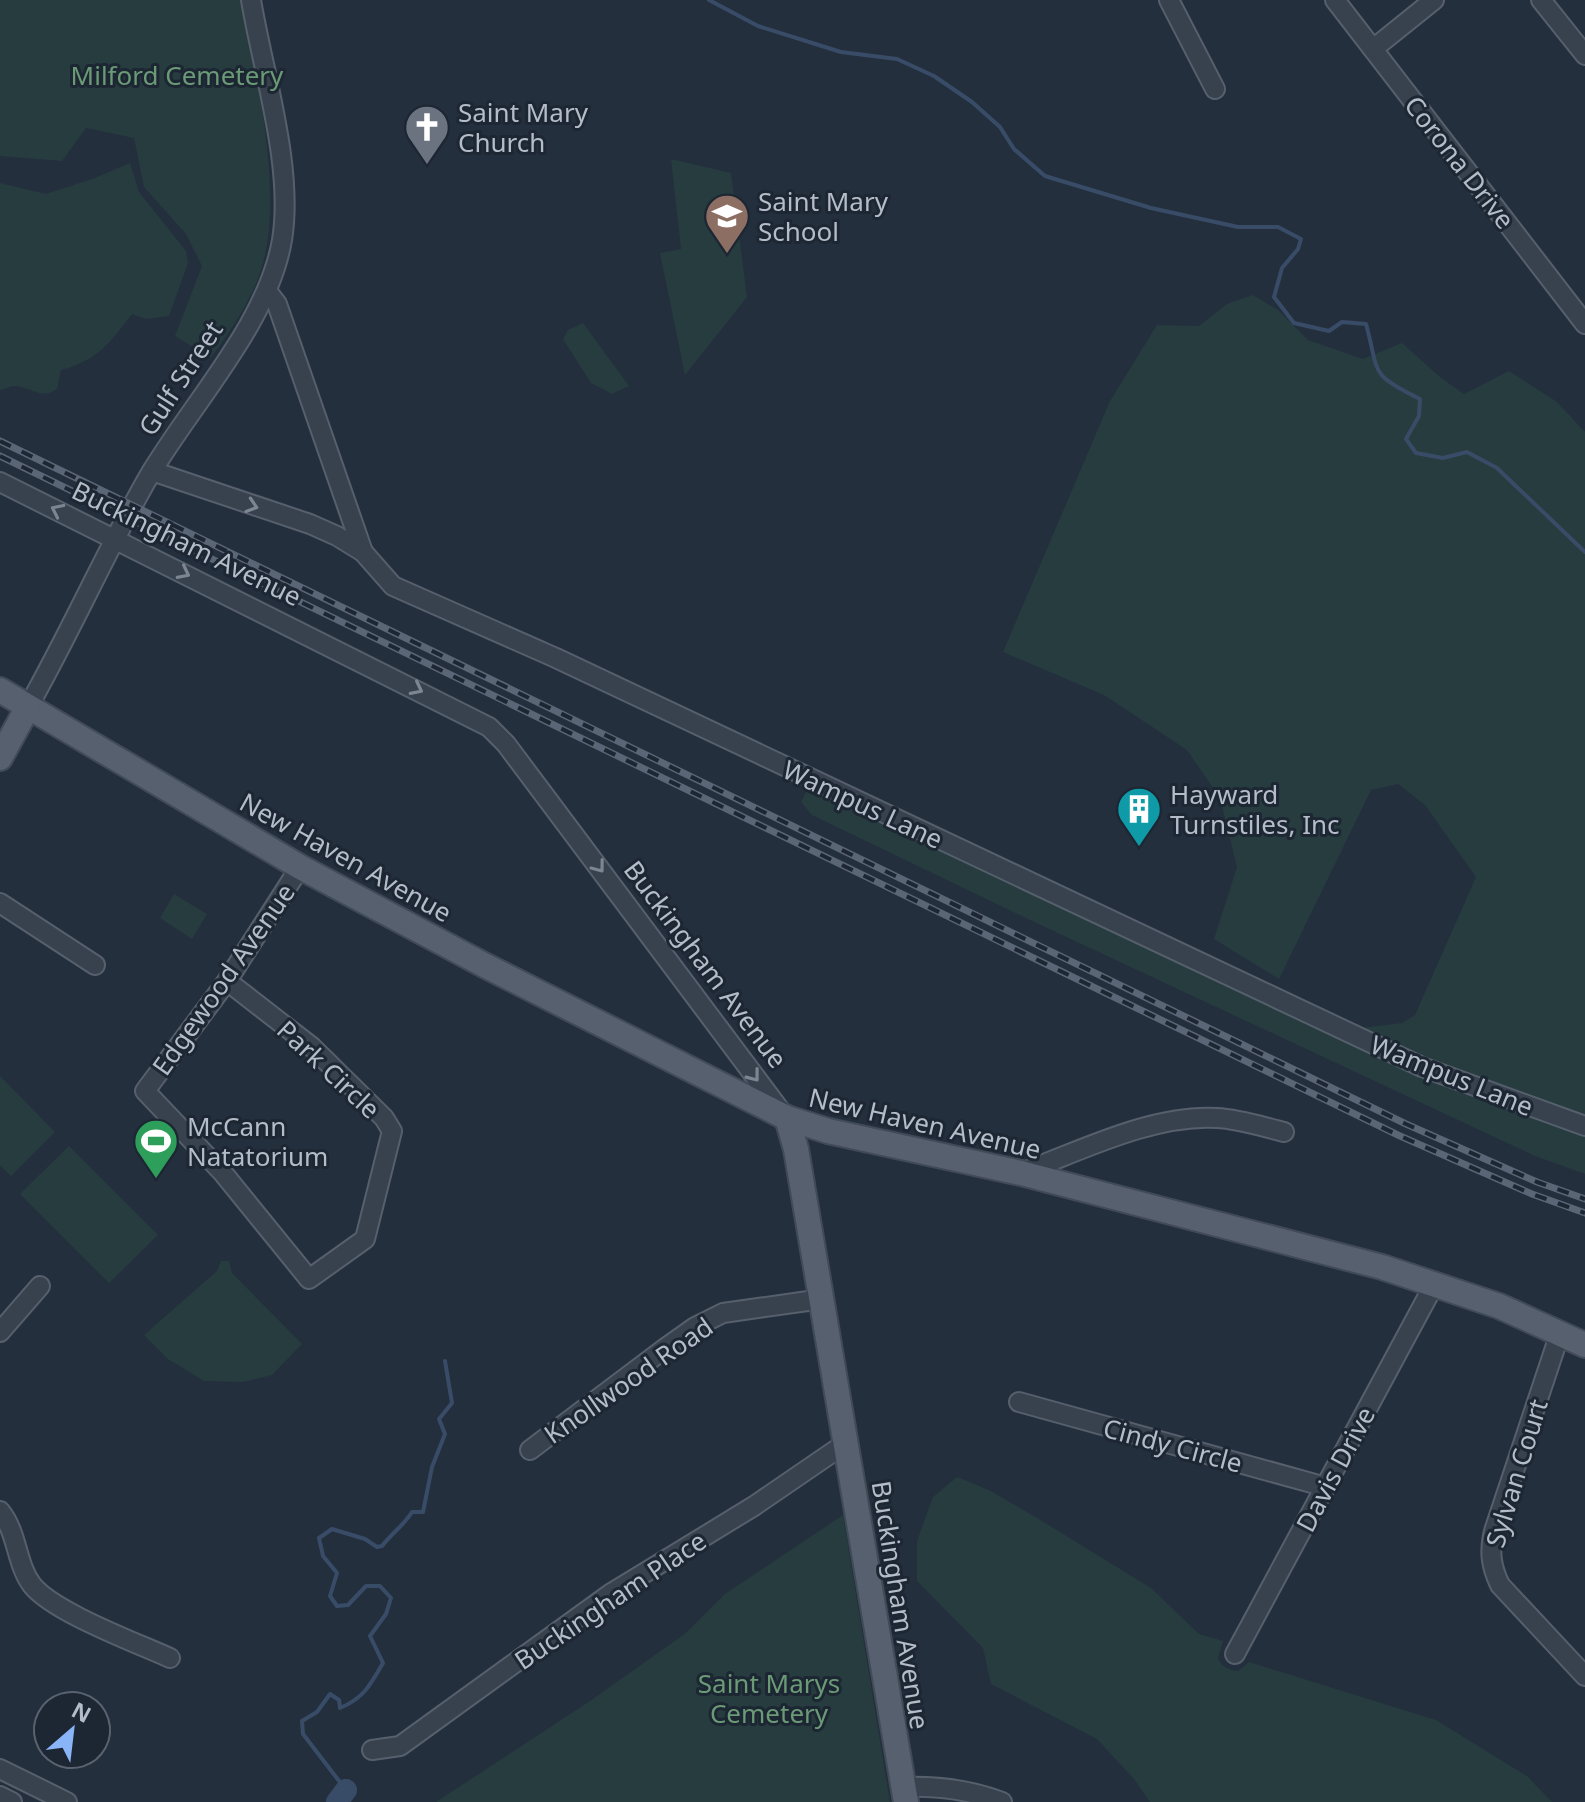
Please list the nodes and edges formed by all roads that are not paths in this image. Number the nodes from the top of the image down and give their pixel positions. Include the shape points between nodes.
1 (251, 0) edge
2 (1169, 0) edge
3 (1335, 0) edge
4 (1434, 0) edge
5 (1541, 0) edge
6 (1373, 49) junction
7 (1585, 55) edge
8 (1215, 89) dead end
9 (267, 291) junction
10 (1585, 324) edge
11 (152, 471) junction
12 (0, 482) edge
13 (115, 538) junction
14 (363, 552) junction
15 (0, 690) edge
16 (28, 707) junction
17 (0, 758) edge
18 (300, 867) junction
19 (0, 903) edge
20 (95, 965) dead end
21 (227, 981) junction
22 (145, 1091) joint
23 (787, 1118) junction
24 (1585, 1126) edge
25 (1284, 1132) dead end
26 (1021, 1173) junction
27 (1435, 1283) junction
28 (40, 1286) dead end
29 (822, 1299) junction
30 (0, 1332) edge
31 (1560, 1333) junction
32 (1585, 1345) edge
33 (1019, 1402) dead end
34 (846, 1443) junction
35 (530, 1450) dead end
36 (1326, 1487) junction
37 (0, 1511) edge
38 (1235, 1654) dead end
39 (170, 1658) dead end
40 (1585, 1676) edge
41 (372, 1750) dead end
42 (0, 1769) edge
43 (905, 1794) edge
44 (0, 1796) edge
45 (12, 1802) edge
46 (67, 1802) edge
47 (1002, 1802) edge

1 - 9 street, Gulf Street via 285,205
2 - 8 street
3 - 6 street, Corona Drive
4 - 6 street
5 - 7 street
6 - 10 street, Corona Drive
9 - 11 street, Gulf Street
9 - 14 street via 277,304
11 - 13 street, Gulf Street
11 -> 14 street, Wampus Lane via 310,524
13 -> 12 street, Buckingham Avenue
13 - 16 street, Gulf Street
13 -> 23 street, Buckingham Avenue via 497,733
14 - 24 street, Wampus Lane via 393,586 1422,1067
15 - 16 main road, New Haven Avenue
16 - 17 main road, Gulf Street
16 - 18 main road, New Haven Avenue
18 - 21 street, Edgewood Avenue
18 - 23 main road, New Haven Avenue
19 - 20 street
21 - 22 street, Edgewood Avenue
21 - 22 street, Park Circle via 312,1047 392,1131 365,1239 309,1279 223,1173
23 - 26 main road, New Haven Avenue
23 - 29 main road, Buckingham Avenue
25 - 26 street via 1219,1118 1171,1123 1125,1134
26 - 27 main road, New Haven Avenue
27 - 31 main road, New Haven Avenue
27 - 36 street, Davis Drive
28 - 30 street
29 - 34 main road, Buckingham Avenue
29 - 35 street, Knollwood Road via 710,1319
31 - 32 main road, New Haven Avenue
31 - 40 street, Sylvan Court via 1490,1550 1500,1585
33 - 36 street, Cindy Circle
34 - 41 street, Buckingham Place via 610,1594 400,1746
34 - 43 main road, Buckingham Avenue
36 - 38 street, Davis Drive
37 - 39 street via 11,1526 31,1584 43,1595
42 - 46 street
43 - 47 street via 953,1789
44 - 45 street

